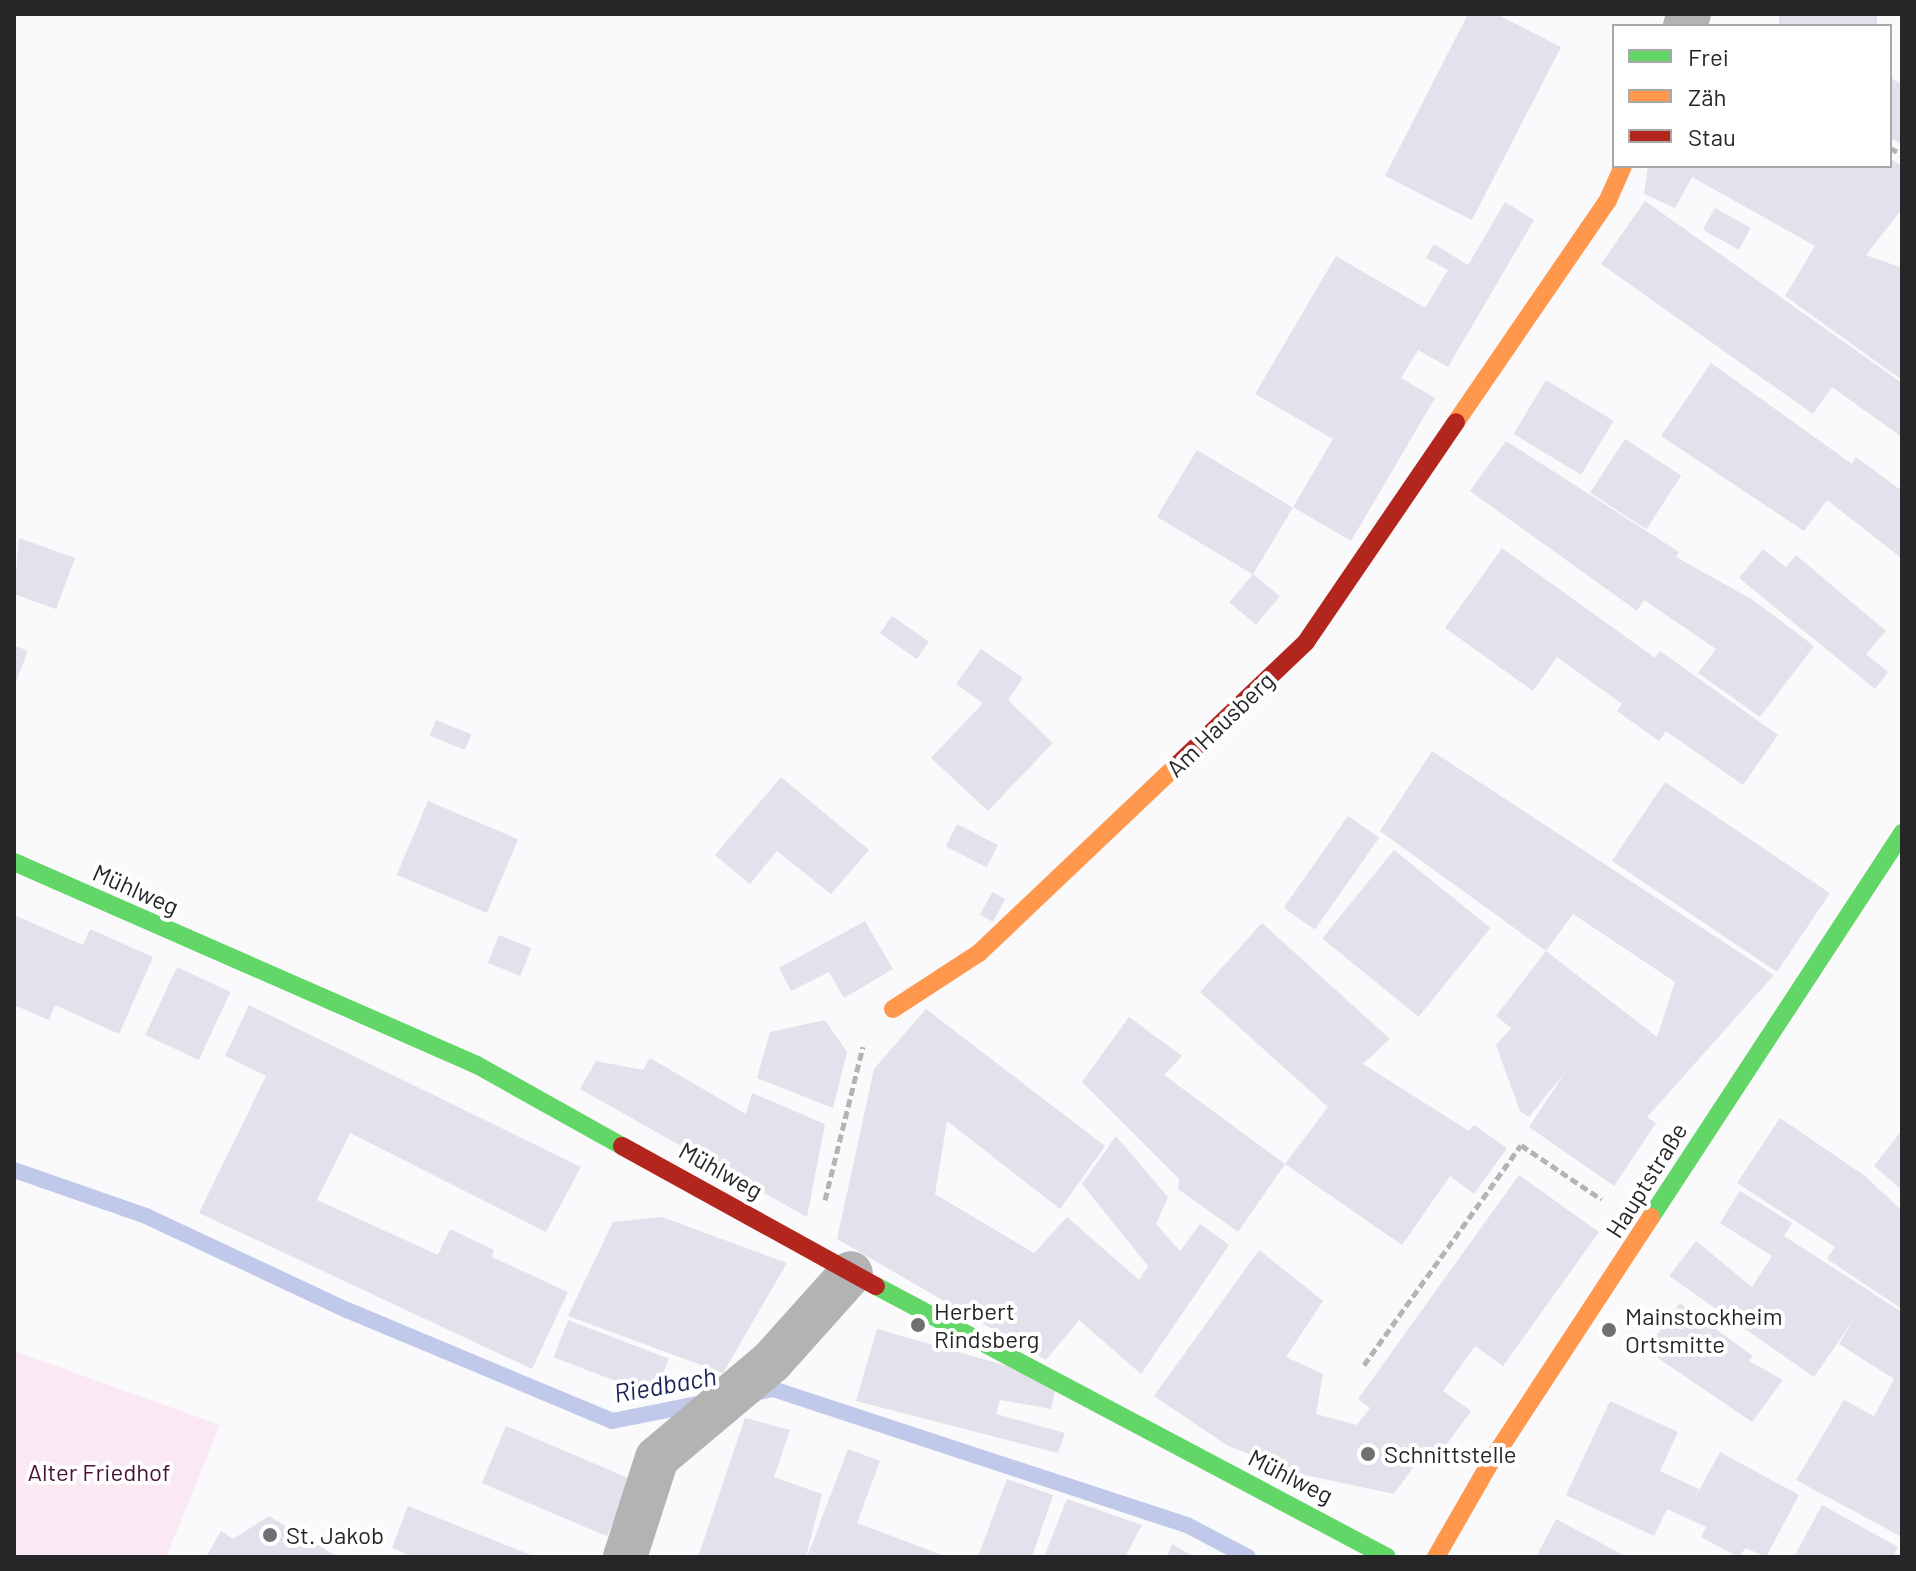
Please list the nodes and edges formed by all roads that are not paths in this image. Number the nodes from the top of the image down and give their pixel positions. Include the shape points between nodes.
1 (1622, 168) edge
2 (1902, 833) edge
3 (14, 862) edge
4 (893, 1009) road end
5 (851, 1273) junction
6 (625, 1557) edge
7 (1387, 1557) edge
8 (1436, 1557) edge

1 - 4 street, Am Hausberg via 1608,200 1306,642 979,953
2 - 8 street, Hauptstraße via 1490,1463
3 - 5 street, Mühlweg via 477,1065
5 - 6 street via 772,1361 657,1458
5 - 7 street, Mühlweg

